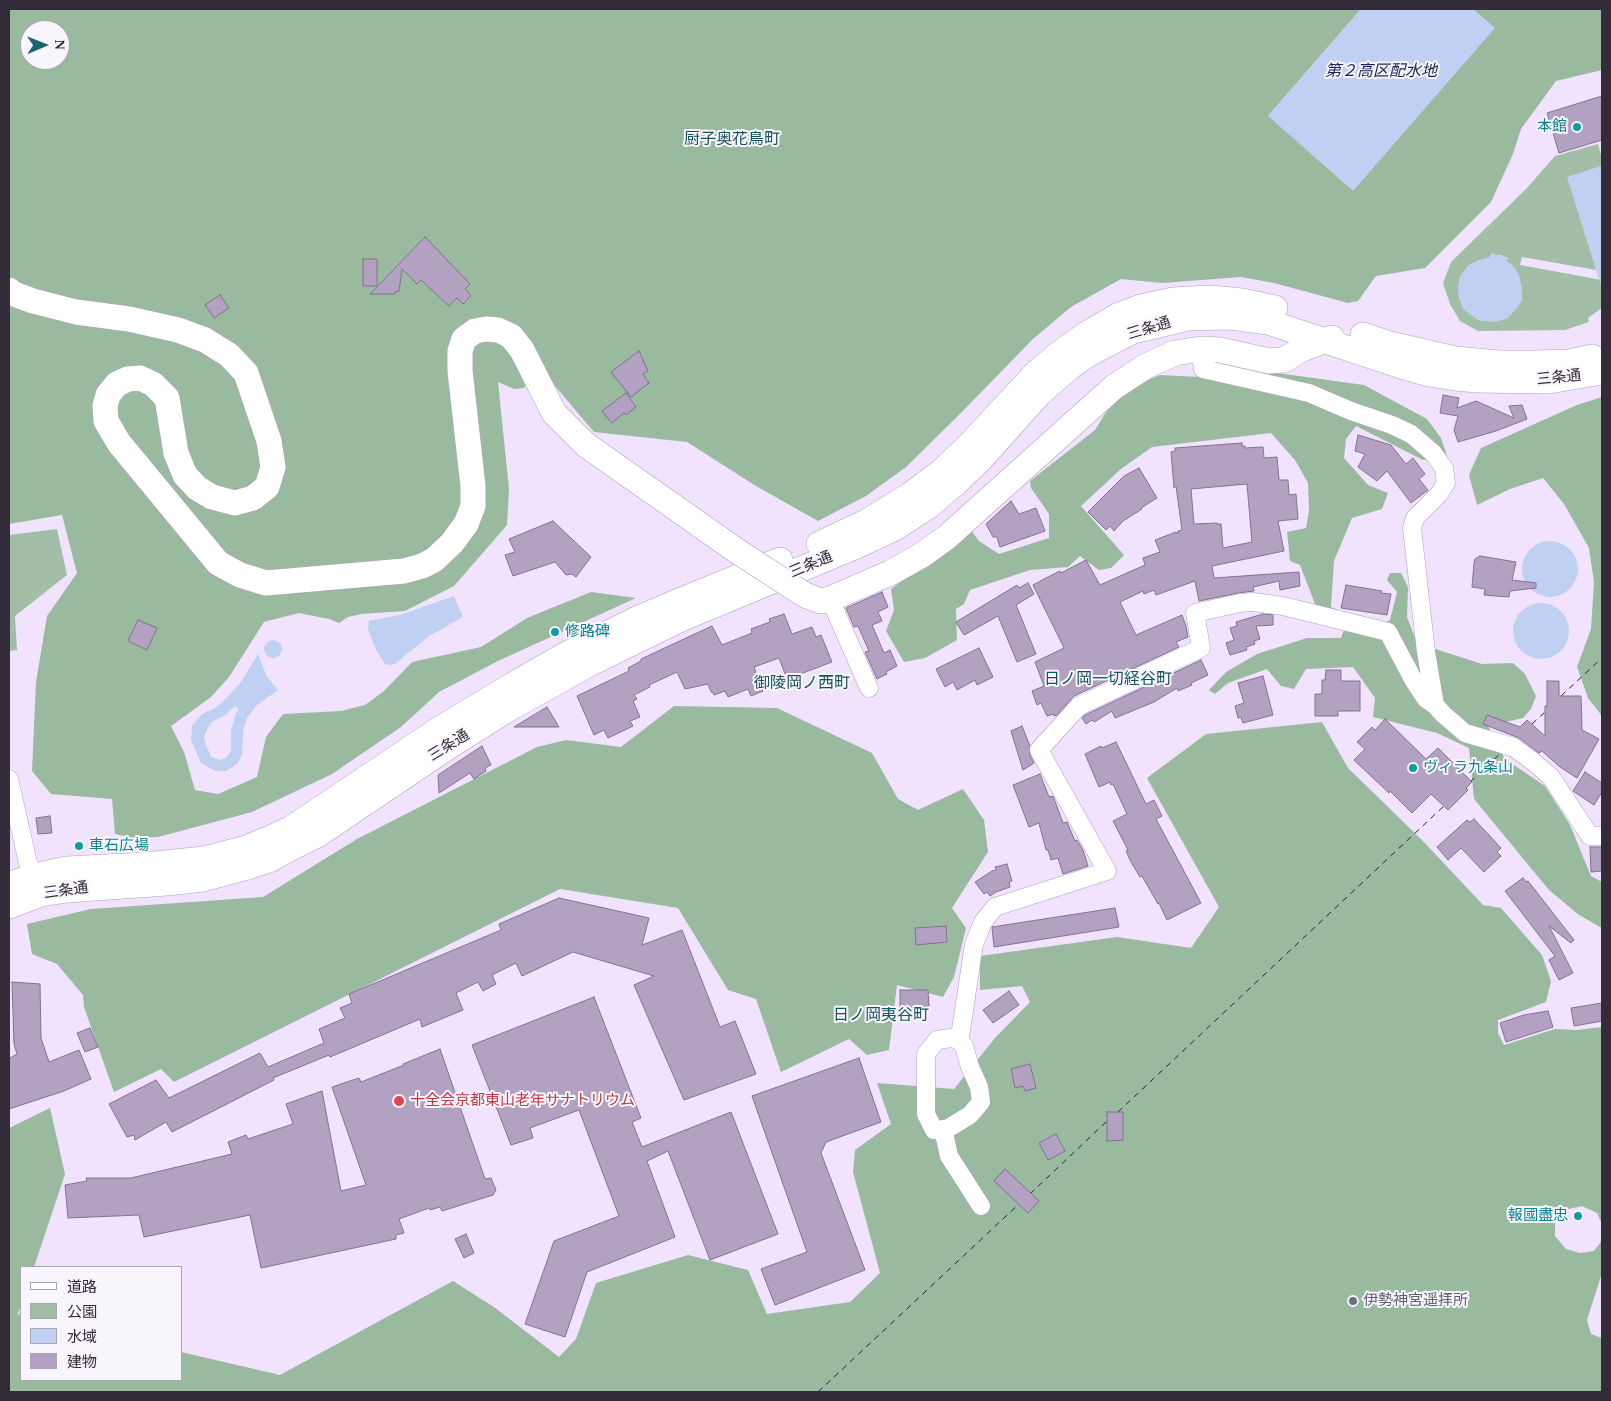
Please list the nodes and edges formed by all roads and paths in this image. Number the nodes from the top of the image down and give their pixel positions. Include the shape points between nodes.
1 (9, 290) edge
2 (1351, 330) junction
3 (1326, 340) junction
4 (1200, 349) junction
5 (1602, 355) edge
6 (1602, 372) edge
7 (830, 600) junction
8 (870, 688) dead end
9 (1436, 705) junction
10 (9, 779) edge
11 (1602, 836) edge
12 (9, 885) edge
13 (37, 885) junction
14 (9, 906) edge
15 (959, 1040) junction
16 (942, 1129) junction
17 (981, 1206) dead end

1 - 7 main road, bridge via 33,301 76,312 129,319 205,340 229,355 246,373 270,441 272,467 267,487 253,498 235,503 197,488 184,475 176,453 167,398 153,384 140,378 117,384 108,395 105,406 106,421 119,443 218,563 240,575 266,583 404,571 434,560 452,543 466,524 473,506 460,351 464,339 475,330 486,329 511,336 522,350 554,412 586,445 805,595 821,601
2 - 3 main road
2 - 5 main road, 三条通 via 1390,344 1473,361 1570,362
2 - 13 main road, 三条通 via 1282,310 1210,298 1173,300 1119,315 1057,355 942,471 910,495 868,521 639,618 563,656 407,749 292,828 246,848 204,859 87,867
3 - 4 main road via 1284,360 1269,361
3 - 6 main road, 三条通 via 1404,367 1455,378 1549,381
3 - 13 main road, 三条通 via 1268,322 1230,317 1188,318 1133,331 1070,367 1038,394 957,482 929,506 895,528 681,619 591,663 450,745 319,834 268,860 203,879 167,883 87,887
4 - 7 main road via 1175,353 1146,366 1114,387 947,537 890,573
4 - 9 street via 1203,369 1309,393 1392,425 1411,434 1433,453 1444,468 1446,483 1415,518 1412,528 1426,652
7 - 8 street
9 - 11 street via 1465,734 1513,748 1530,760 1551,777 1590,836
9 - 15 street via 1426,699 1414,681 1388,632 1283,606 1252,602 1195,613 1201,648 1079,706 1039,750 1107,871 995,907 983,922 974,944
10 - 13 street via 28,863
12 - 13 main road, 三条通
13 - 14 main road, 三条通
15 - 16 street via 979,1088 981,1102 970,1115 948,1129
15 - 16 street via 937,1040 926,1054 926,1114 934,1130
16 - 17 street via 949,1156

